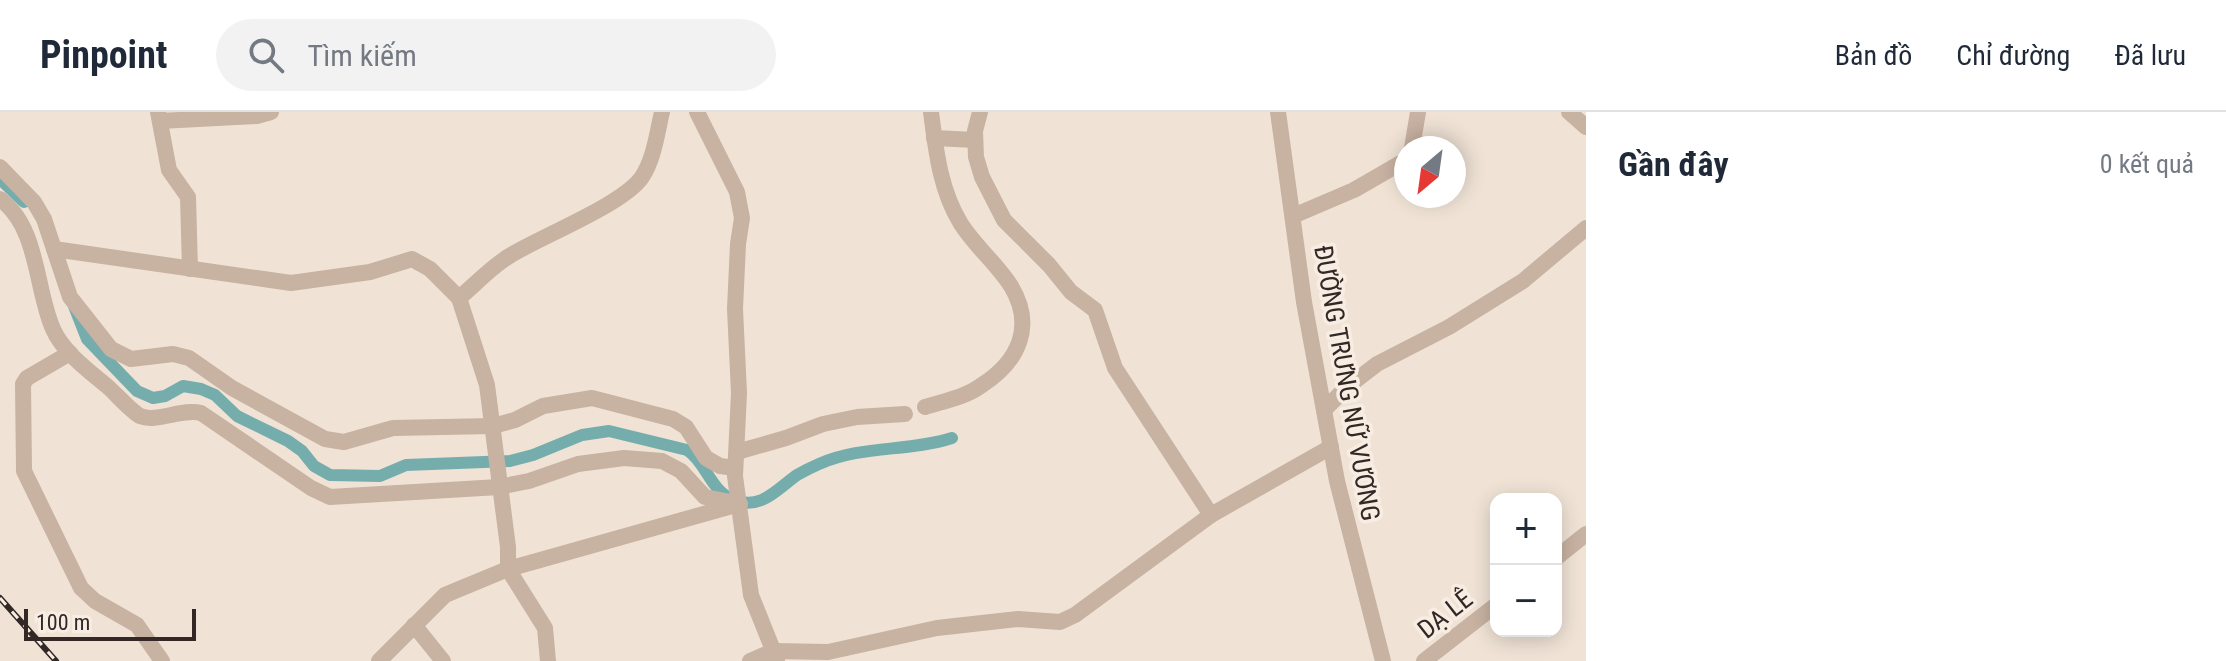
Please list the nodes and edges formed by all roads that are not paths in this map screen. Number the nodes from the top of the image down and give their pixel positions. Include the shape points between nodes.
1 (271, 112) edge
2 (662, 112) edge
3 (697, 112) edge
4 (931, 112) edge
5 (980, 112) edge
6 (1278, 112) edge
7 (1418, 112) edge
8 (1569, 112) edge
9 (159, 116) edge
10 (1586, 127) edge
11 (1414, 136) edge
12 (939, 138) junction
13 (971, 140) junction
14 (0, 167) edge
15 (1394, 167) edge
16 (0, 199) edge
17 (1293, 216) junction
18 (1586, 228) edge
19 (54, 249) junction
20 (190, 269) junction
21 (459, 298) junction
22 (70, 353) junction
23 (925, 407) dead end
24 (1324, 410) junction
25 (905, 414) dead end
26 (493, 426) junction
27 (1331, 447) junction
28 (736, 465) junction
29 (499, 486) junction
30 (738, 500) junction
31 (1211, 515) junction
32 (1583, 543) edge
33 (1562, 555) edge
34 (508, 569) junction
35 (1490, 610) edge
36 (414, 625) junction
37 (775, 656) edge
38 (162, 661) edge
39 (379, 661) edge
40 (443, 661) edge
41 (548, 661) edge
42 (750, 661) edge
43 (1383, 661) edge
44 (1424, 661) edge

1 - 9 street
2 - 21 street via 651,158 635,185 507,257
3 - 28 street via 737,192 742,218 735,309
4 - 12 street
5 - 13 street
6 - 17 street, ĐƯỜNG TRƯNG NỮ VƯƠNG
7 - 11 street
8 - 10 street
9 - 20 street via 169,170 188,197
12 - 13 street
12 - 23 street via 943,186 961,224 1013,290 1022,332 1021,343 1004,368 982,386
13 - 31 street via 1004,220 1071,292 1095,310 1115,368
14 - 19 street via 34,202
15 - 17 street
16 - 22 street via 13,211 30,245 53,330
17 - 24 street, ĐƯỜNG TRƯNG NỮ VƯƠNG
18 - 24 street via 1523,281 1377,364
19 - 20 street
19 - 26 street via 70,297 111,349 131,359 173,354 189,358 325,439 344,442 393,428
20 - 21 street via 291,283 370,272 412,259
21 - 26 street via 487,385
22 - 29 street via 140,416 201,413 330,497
22 - 38 street via 23,384 24,471 81,588 137,625
24 - 27 street, ĐƯỜNG TRƯNG NỮ VƯƠNG
25 - 28 street via 841,420
26 - 28 street via 550,404 602,400 680,422 706,458 720,466
26 - 29 street
27 - 31 street
27 - 43 street, ĐƯỜNG TRƯNG NỮ VƯƠNG
28 - 30 street
29 - 30 street via 578,464 624,458 662,461 681,471 705,497
29 - 34 street
30 - 34 street
30 - 37 street via 751,595
31 - 37 street via 1060,622 1018,619 937,628 828,652
32 - 33 street
34 - 36 street via 445,595
34 - 41 street via 545,628
35 - 44 street, DẠ LÊ
36 - 39 street
36 - 40 street
37 - 42 street

